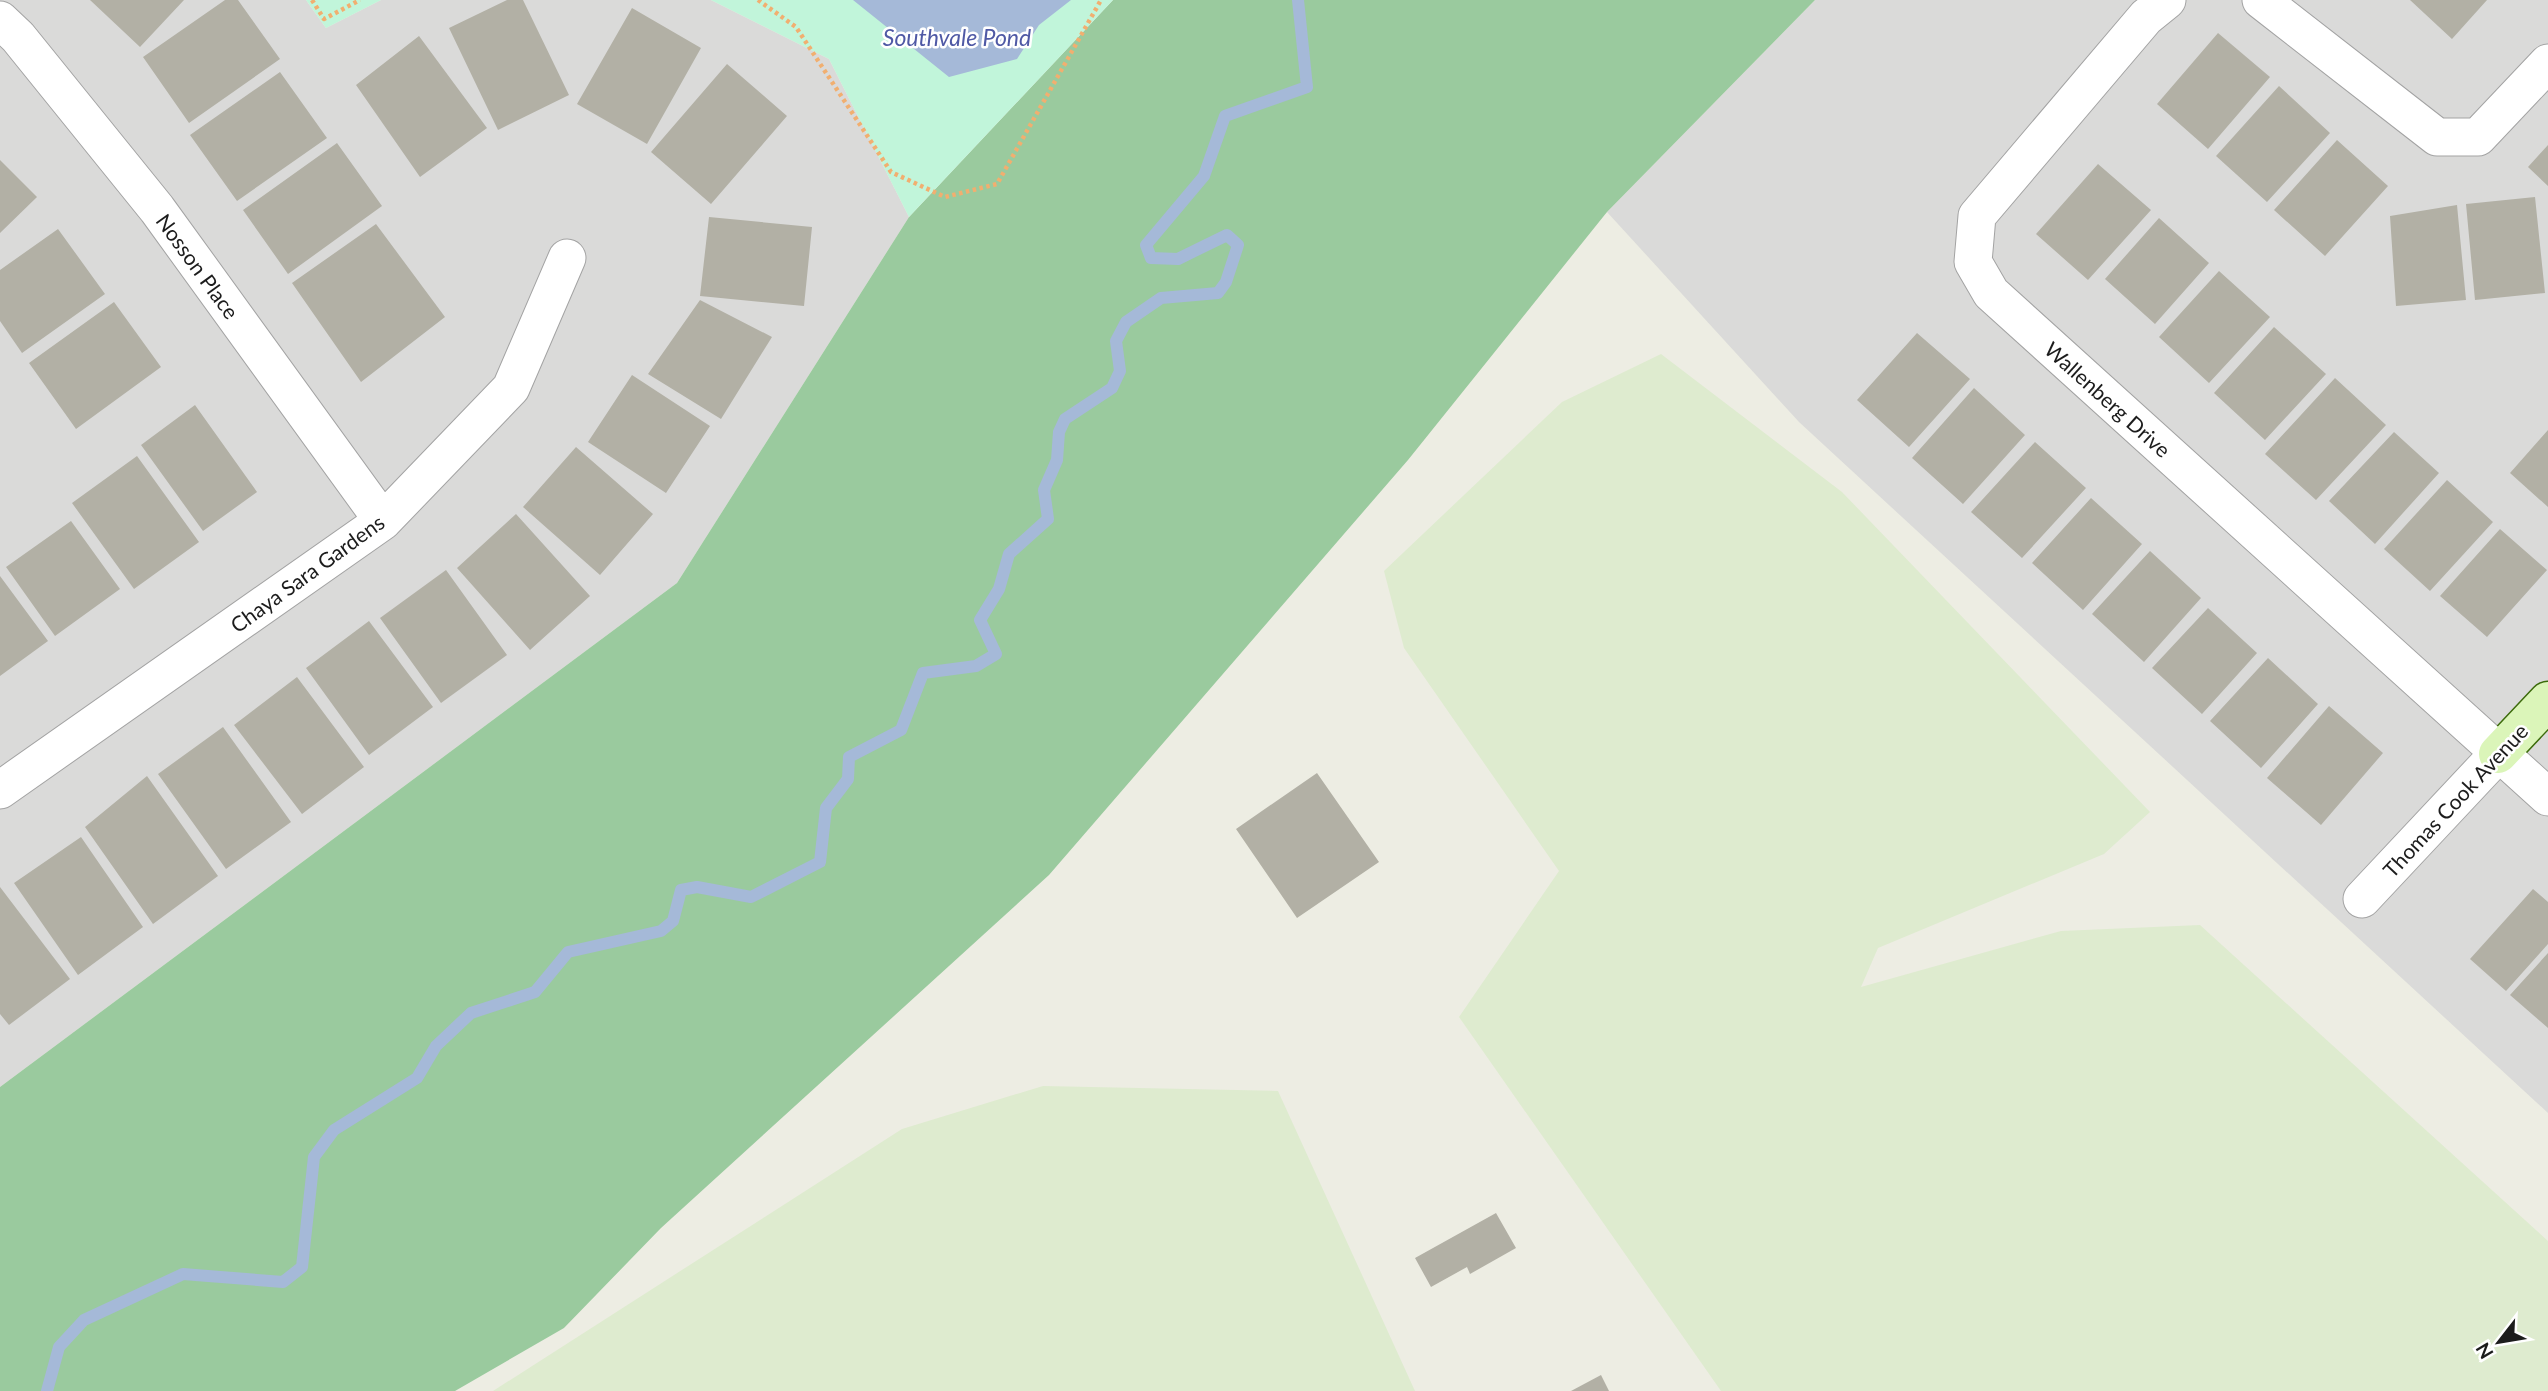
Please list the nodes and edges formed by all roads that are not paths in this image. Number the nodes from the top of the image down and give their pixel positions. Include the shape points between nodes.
1 (2167, 0) edge
2 (2261, 0) edge
3 (0, 20) edge
4 (2548, 63) edge
5 (567, 258) dead end
6 (383, 521) junction
7 (2548, 701) edge
8 (2498, 754) junction
9 (0, 790) edge
10 (2548, 797) edge
11 (2362, 900) dead end

1 - 8 street, Wallenberg Drive via 2146,17 1977,216 1973,262 1991,293
2 - 4 street via 2437,137 2478,137
3 - 6 street, Nosson Place via 157,209
5 - 6 street, Chaya Sara Gardens via 511,387
6 - 9 street, Chaya Sara Gardens
7 - 8 street, Thomas Cook Avenue
8 - 10 street, Wallenberg Drive
8 - 11 street, Thomas Cook Avenue

